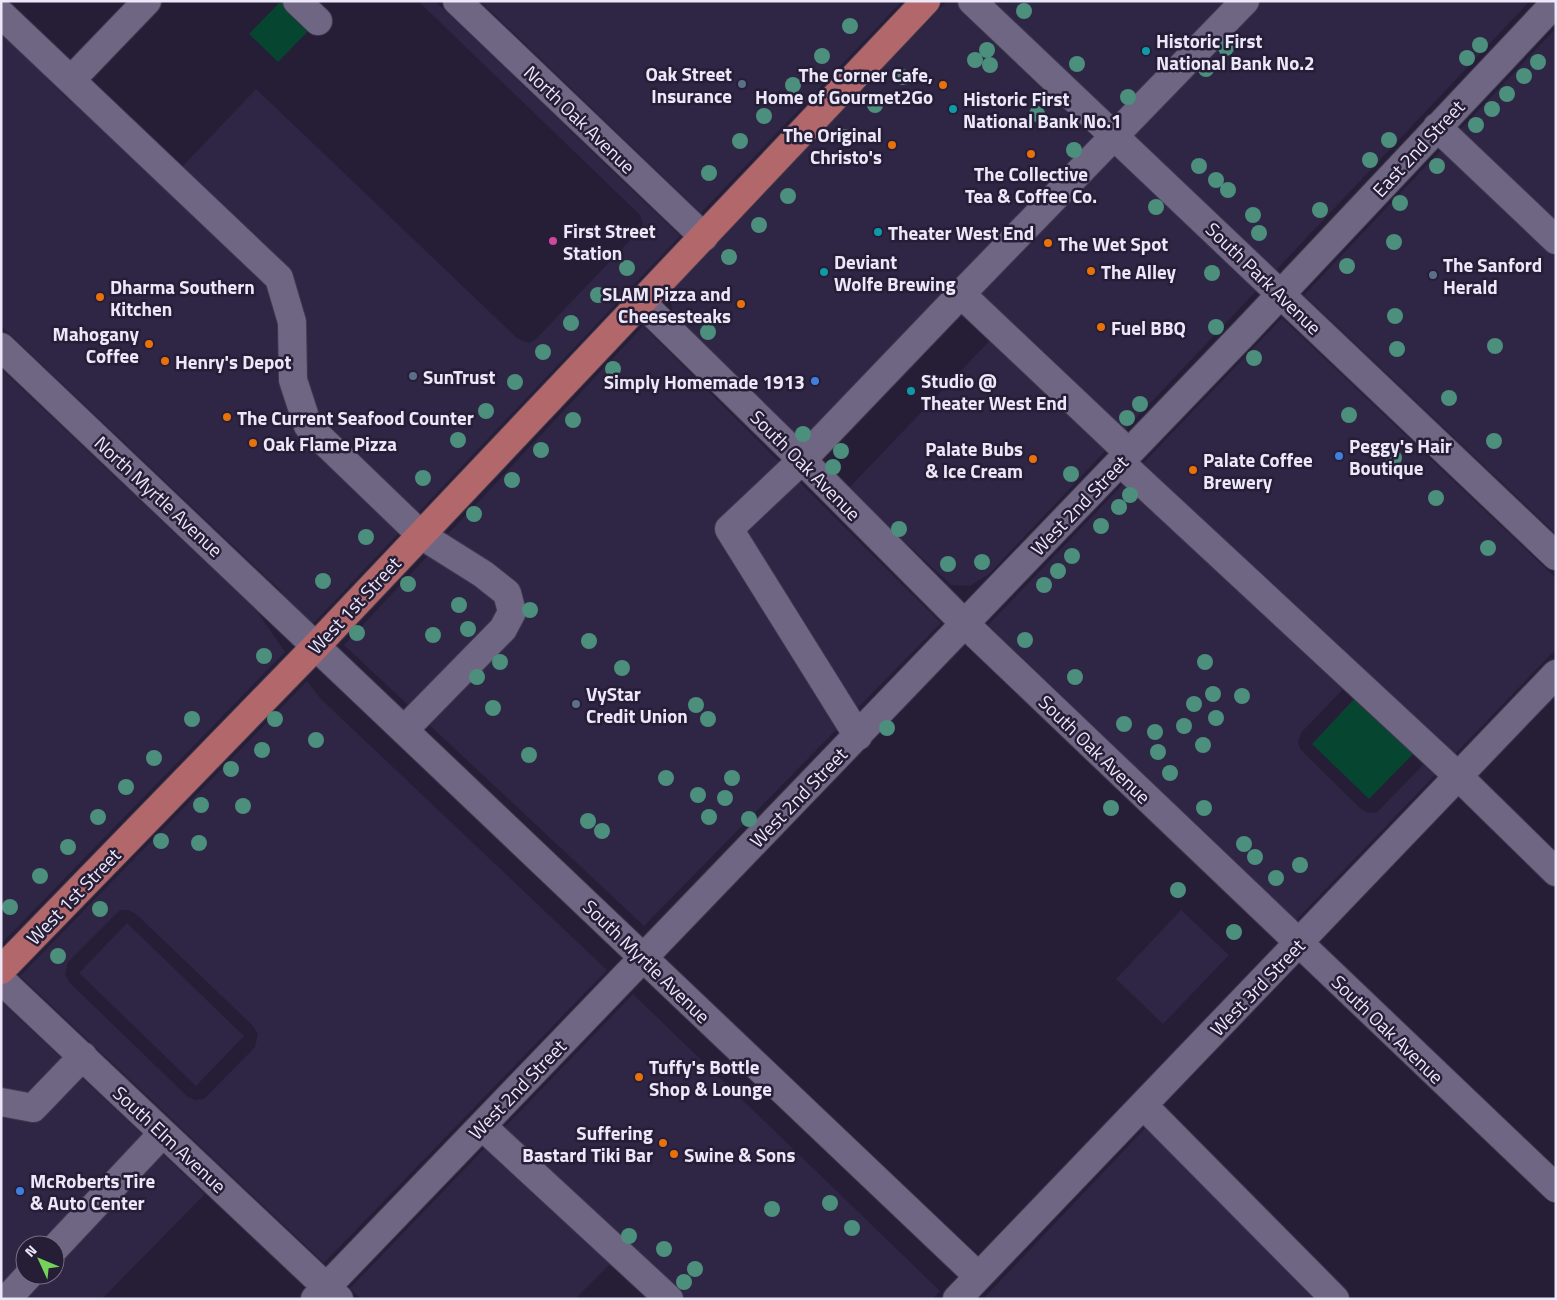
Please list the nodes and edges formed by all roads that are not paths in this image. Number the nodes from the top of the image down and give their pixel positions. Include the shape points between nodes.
1 (147, 1) edge
2 (297, 1) edge
3 (457, 1) edge
4 (926, 1) edge
5 (972, 1) edge
6 (1245, 1) edge
7 (1556, 2) edge
8 (1, 14) edge
9 (318, 21) dead end
10 (71, 80) junction
11 (1437, 127) junction
12 (1114, 136) junction
13 (704, 237) junction
14 (1556, 240) edge
15 (961, 294) junction
16 (1280, 294) junction
17 (641, 302) junction
18 (1, 347) edge
19 (1124, 457) junction
20 (802, 460) junction
21 (421, 534) junction
22 (1556, 556) edge
23 (965, 624) junction
24 (315, 646) junction
25 (1556, 674) edge
26 (404, 730) junction
27 (858, 736) junction
28 (1458, 776) junction
29 (1556, 872) edge
30 (1298, 944) junction
31 (645, 958) junction
32 (1, 970) edge
33 (1, 980) edge
34 (83, 1056) junction
35 (1, 1102) edge
36 (1143, 1105) junction
37 (482, 1126) junction
38 (163, 1133) junction
39 (1556, 1188) edge
40 (65, 1237) edge
41 (978, 1276) junction
42 (20, 1285) edge
43 (327, 1295) edge
44 (7, 1299) edge
45 (669, 1299) edge
46 (957, 1299) edge
47 (1336, 1299) edge

1 - 10 street
2 - 9 street
3 - 13 street, North Oak Avenue
4 - 13 main road, West 1st Street
5 - 12 street, South Park Avenue
6 - 12 street
7 - 11 street, East 2nd Street
8 - 10 street
10 - 21 street via 279,278 292,322 293,380 308,426
11 - 14 street
11 - 16 street, East 2nd Street
12 - 15 street
12 - 16 street, South Park Avenue
13 - 17 main road, West 1st Street
15 - 19 street
15 - 20 street
16 - 19 street, West 2nd Street
16 - 22 street, South Park Avenue
17 - 20 street, South Oak Avenue
17 - 21 main road, West 1st Street
18 - 24 street, North Myrtle Avenue
19 - 23 street, West 2nd Street
19 - 28 street
20 - 23 street, South Oak Avenue
20 - 27 street via 729,529
21 - 24 main road, West 1st Street
21 - 26 street via 500,587 509,597 512,612 503,629
23 - 27 street, West 2nd Street
23 - 30 street, South Oak Avenue
24 - 26 street, South Myrtle Avenue
24 - 32 main road, West 1st Street
25 - 28 street, West 3rd Street
26 - 31 street, South Myrtle Avenue
27 - 31 street, West 2nd Street
28 - 29 street
28 - 30 street, West 3rd Street
30 - 36 street, West 3rd Street
30 - 39 street, South Oak Avenue
31 - 37 street, West 2nd Street
31 - 41 street, South Myrtle Avenue
33 - 34 street, South Elm Avenue
34 - 35 street via 33,1108
34 - 38 street, South Elm Avenue
36 - 41 street, West 3rd Street
36 - 47 street
37 - 43 street, West 2nd Street
37 - 45 street
38 - 40 street
38 - 43 street, South Elm Avenue
41 - 46 street, West 3rd Street
42 - 44 street

